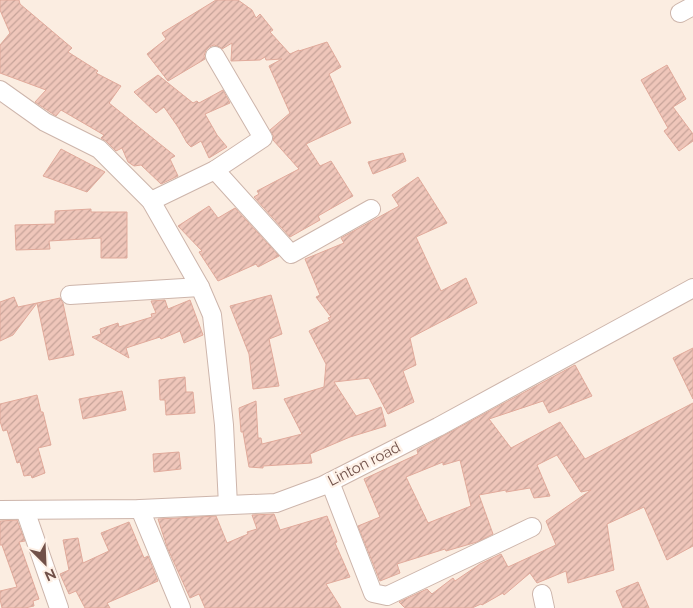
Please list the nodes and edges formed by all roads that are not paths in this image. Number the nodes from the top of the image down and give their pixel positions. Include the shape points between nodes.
1 (215, 56) dead end
2 (0, 90) edge
3 (214, 170) junction
4 (151, 200) junction
5 (371, 209) dead end
6 (200, 287) junction
7 (693, 288) edge
8 (70, 295) dead end
9 (330, 482) junction
10 (228, 505) junction
11 (140, 509) junction
12 (0, 510) edge
13 (25, 510) junction
14 (532, 527) dead end
15 (59, 608) edge
16 (181, 608) edge

1 - 3 street via 263,138
2 - 4 street via 45,122 99,149
3 - 4 street
3 - 5 street via 291,254
4 - 6 street
6 - 8 street
6 - 10 street via 212,315 224,426
7 - 9 street, Linton road
9 - 10 street, Linton road via 276,502
9 - 14 street via 373,593 387,596
10 - 11 street, Linton road
11 - 13 street, Linton road
11 - 16 street
12 - 13 street, Linton road
13 - 15 street

